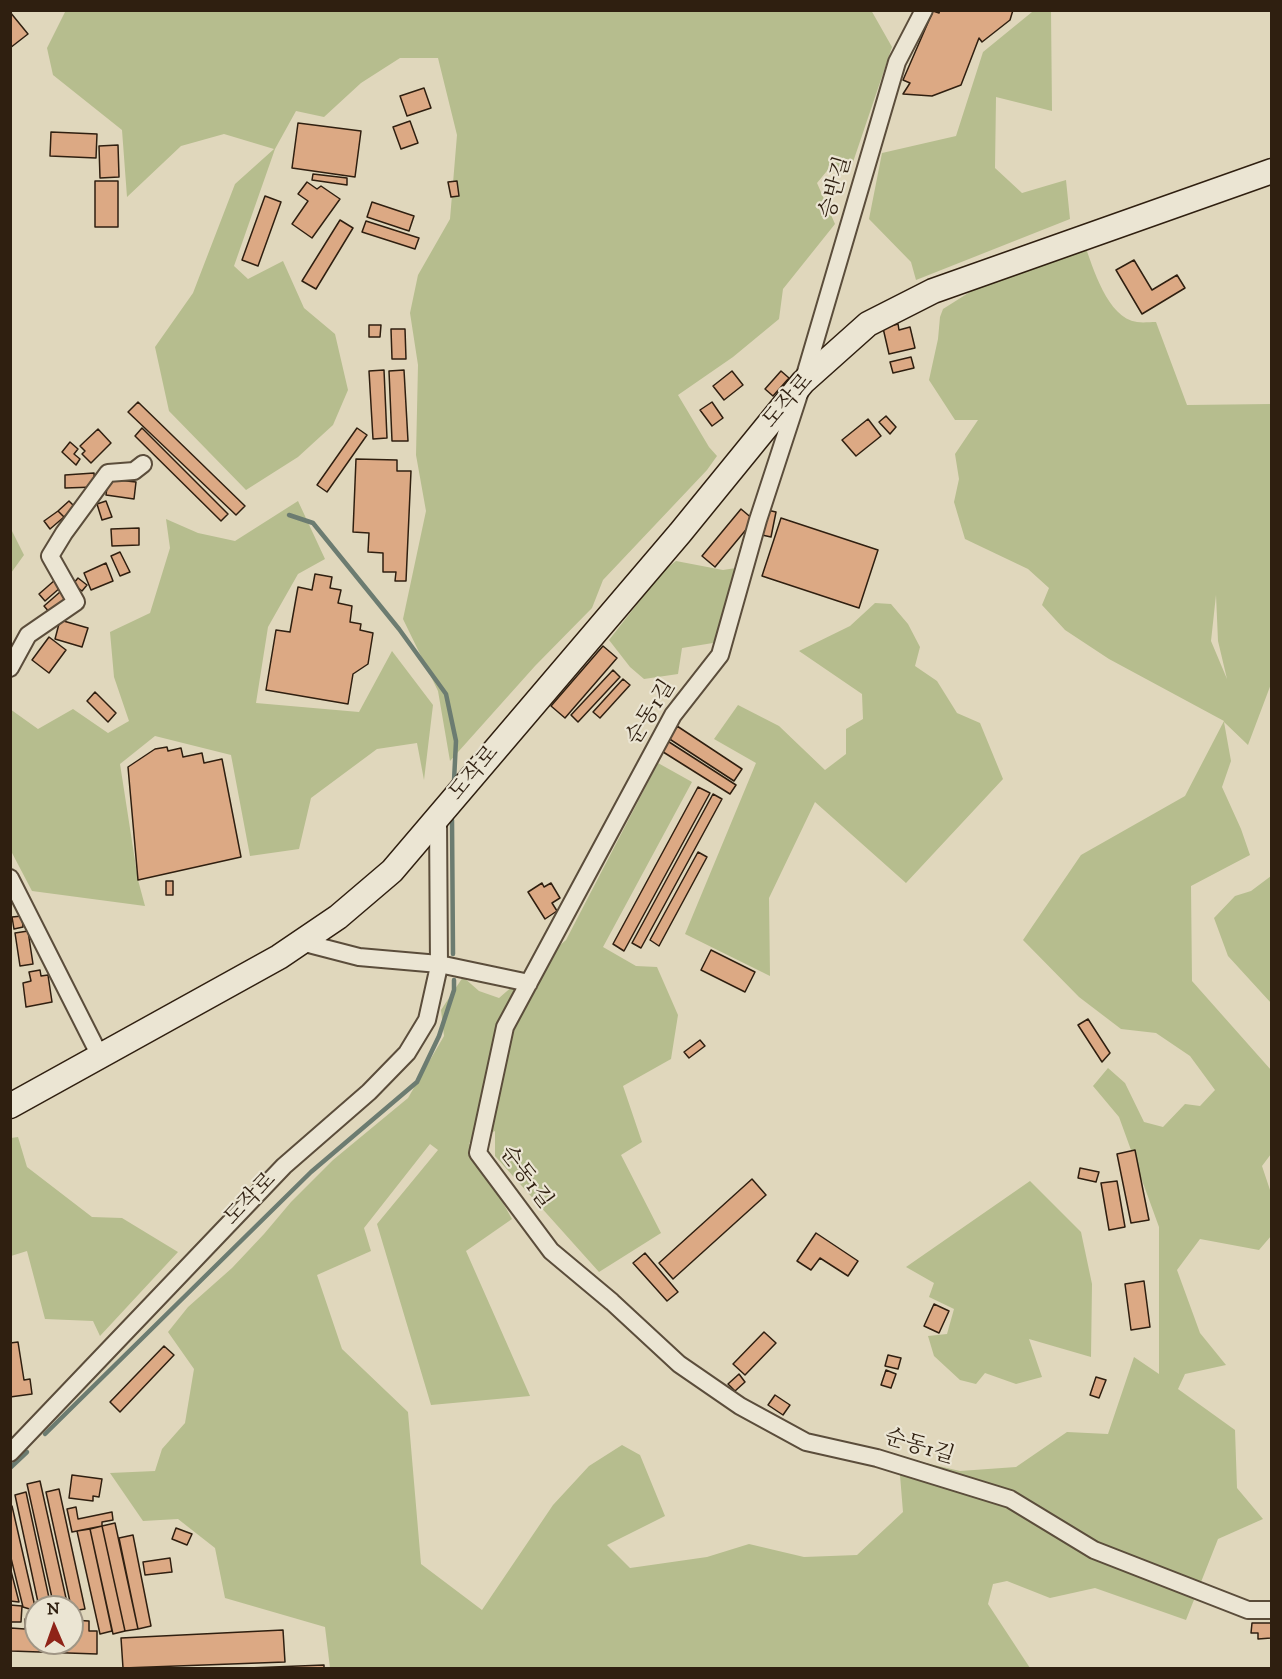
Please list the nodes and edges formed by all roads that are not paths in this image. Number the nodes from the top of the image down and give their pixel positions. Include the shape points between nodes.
1 (924, 10) edge
2 (1272, 171) edge
3 (803, 382) junction
4 (143, 464) dead end
5 (10, 668) edge
6 (438, 818) junction
7 (10, 878) edge
8 (301, 942) junction
9 (439, 964) junction
10 (529, 983) junction
11 (100, 1056) junction
12 (10, 1106) edge
13 (10, 1454) edge
14 (1272, 1610) edge

1 - 3 street, 승반길 via 897,62
2 - 3 street, 도작로 via 933,291 868,324
3 - 6 street, 도작로
3 - 10 street, 순동1길 via 720,655 673,715
4 - 5 street via 134,471 108,473 63,533 50,556 76,602 28,634
6 - 8 street, 도작로 via 392,871 338,917
6 - 9 street, 도작로
7 - 11 street
8 - 9 street via 359,957
8 - 11 street, 도작로
9 - 10 street
9 - 13 street, 도작로 via 427,1020 407,1053 369,1092 284,1166
10 - 14 street, 순동1길 via 505,1027 478,1153 551,1251 679,1364 740,1406 806,1442 877,1458 1010,1499 1094,1550 1248,1610
11 - 12 street, 도작로

